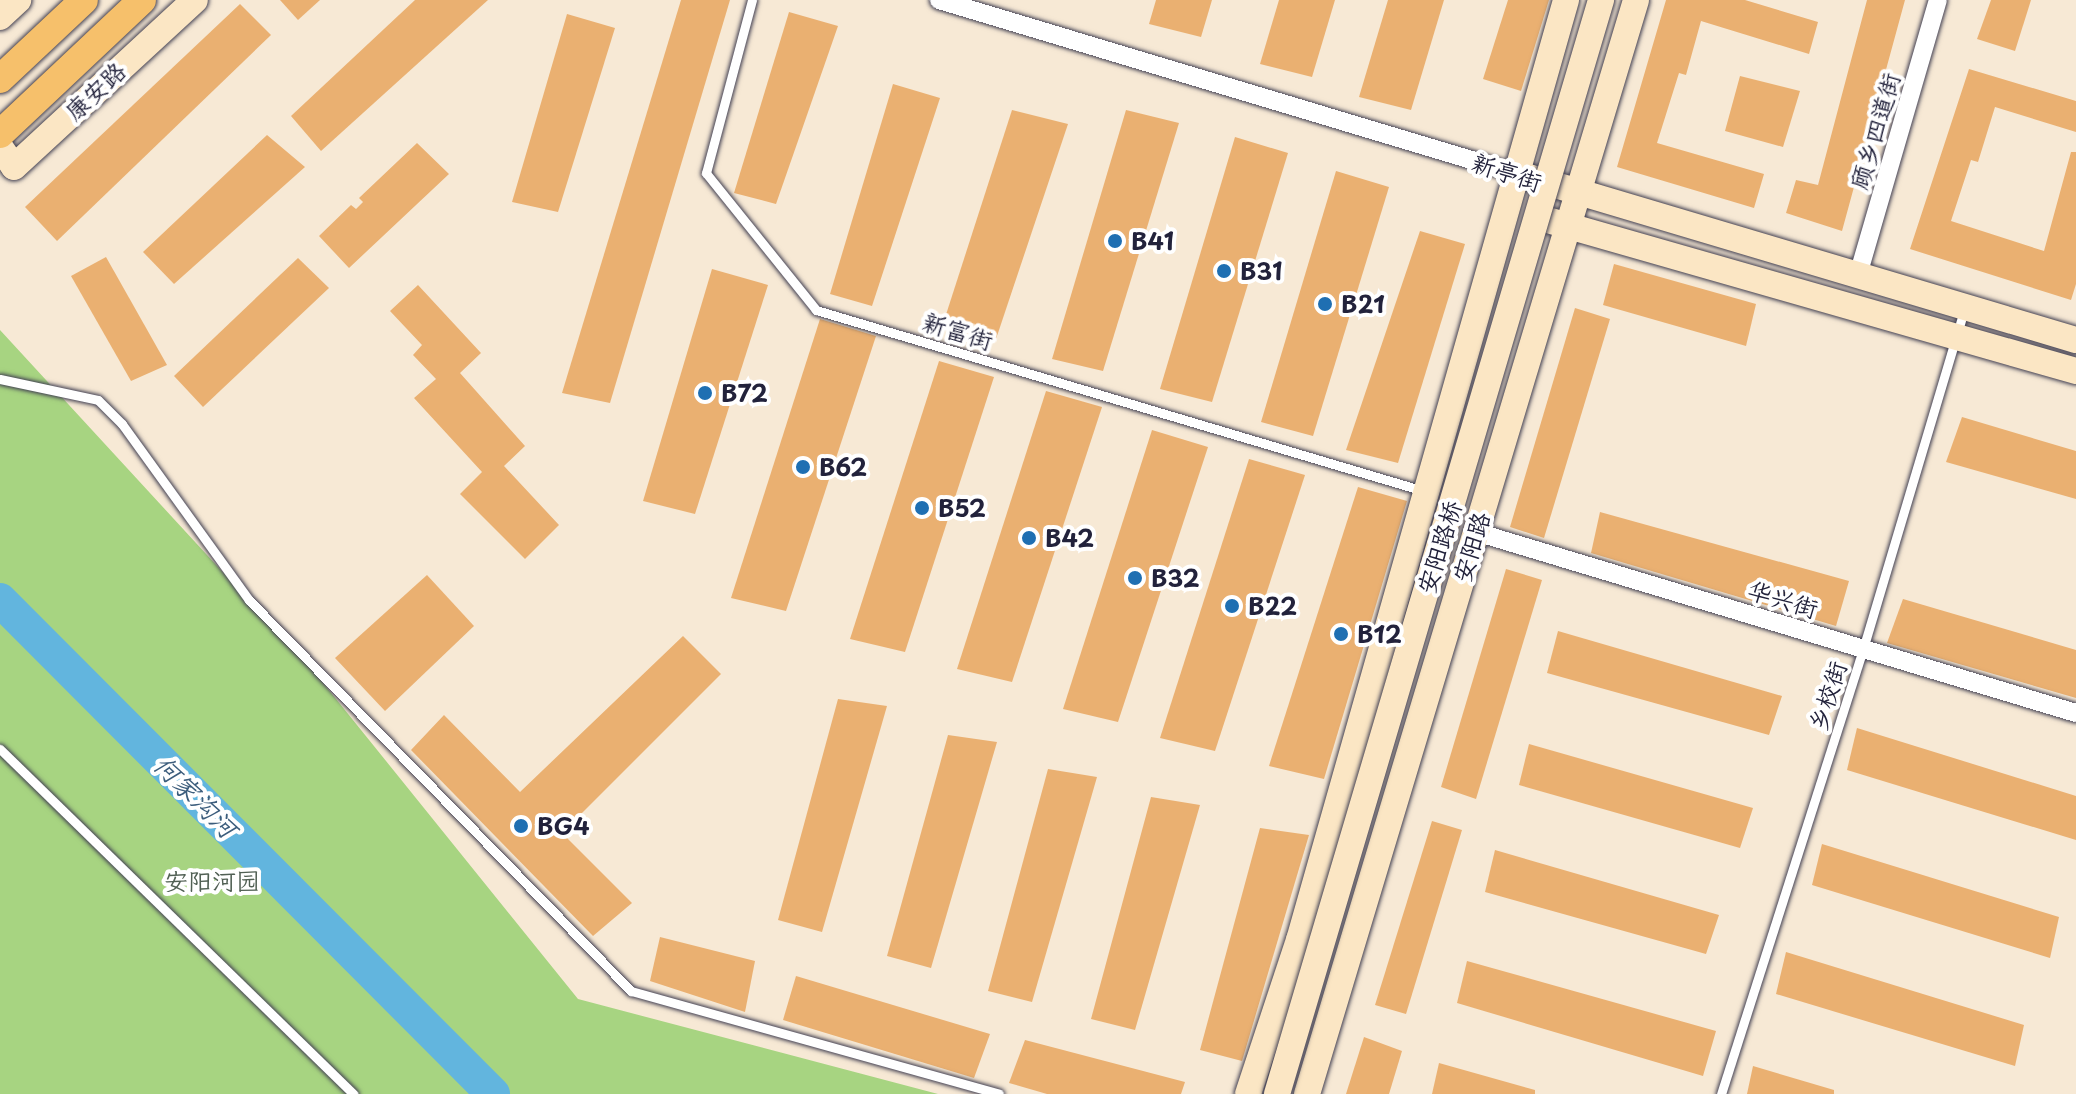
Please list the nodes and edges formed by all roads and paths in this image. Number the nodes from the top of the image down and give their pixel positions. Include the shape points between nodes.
1 (18, 0) edge
2 (84, 0) edge
3 (142, 0) edge
4 (195, 0) edge
5 (752, 0) edge
6 (939, 0) edge
7 (1566, 0) edge
8 (1601, 0) edge
9 (1636, 0) edge
10 (1938, 0) edge
11 (0, 17) edge
12 (0, 79) edge
13 (0, 134) edge
14 (0, 147) edge
15 (1515, 173) junction
16 (1576, 195) junction
17 (1506, 206) junction
18 (1567, 227) junction
19 (1858, 275) junction
20 (1965, 307) junction
21 (1957, 335) junction
22 (2076, 340) edge
23 (2076, 371) edge
24 (0, 379) edge
25 (1427, 492) junction
26 (1476, 532) junction
27 (1863, 649) junction
28 (2076, 713) edge
29 (0, 749) edge
30 (353, 1094) edge
31 (999, 1094) edge
32 (1248, 1094) edge
33 (1277, 1094) edge
34 (1307, 1094) edge
35 (1721, 1094) edge

1 - 11 main road
2 - 12 main road
3 - 13 main road, 康安路
4 - 14 main road, 康安路 via 14,167
5 - 25 lane, 新富街 via 706,173 816,310
6 - 15 street, 新亭街
7 - 15 main road
8 - 33 main road, 安阳路桥, bridge
9 - 16 main road, 安阳路
10 - 19 street, 顾乡四道街
15 - 16 main road, 新亭街
15 - 17 main road
16 - 18 main road, 安阳路
16 - 19 main road, 新亭街
17 - 18 main road
17 - 25 main road
18 - 21 main road
18 - 26 main road, 安阳路
19 - 20 main road, 新亭街
20 - 21 lane, 乡校街
20 - 22 main road, 新亭街
21 - 23 main road
21 - 27 lane, 乡校街
24 - 31 lane via 98,400 122,424 249,600 631,991
25 - 32 main road via 1299,940
26 - 27 street, 华兴街
26 - 34 main road, 安阳路
27 - 28 street, 华兴街
27 - 35 lane, 乡校街
29 - 30 lane

